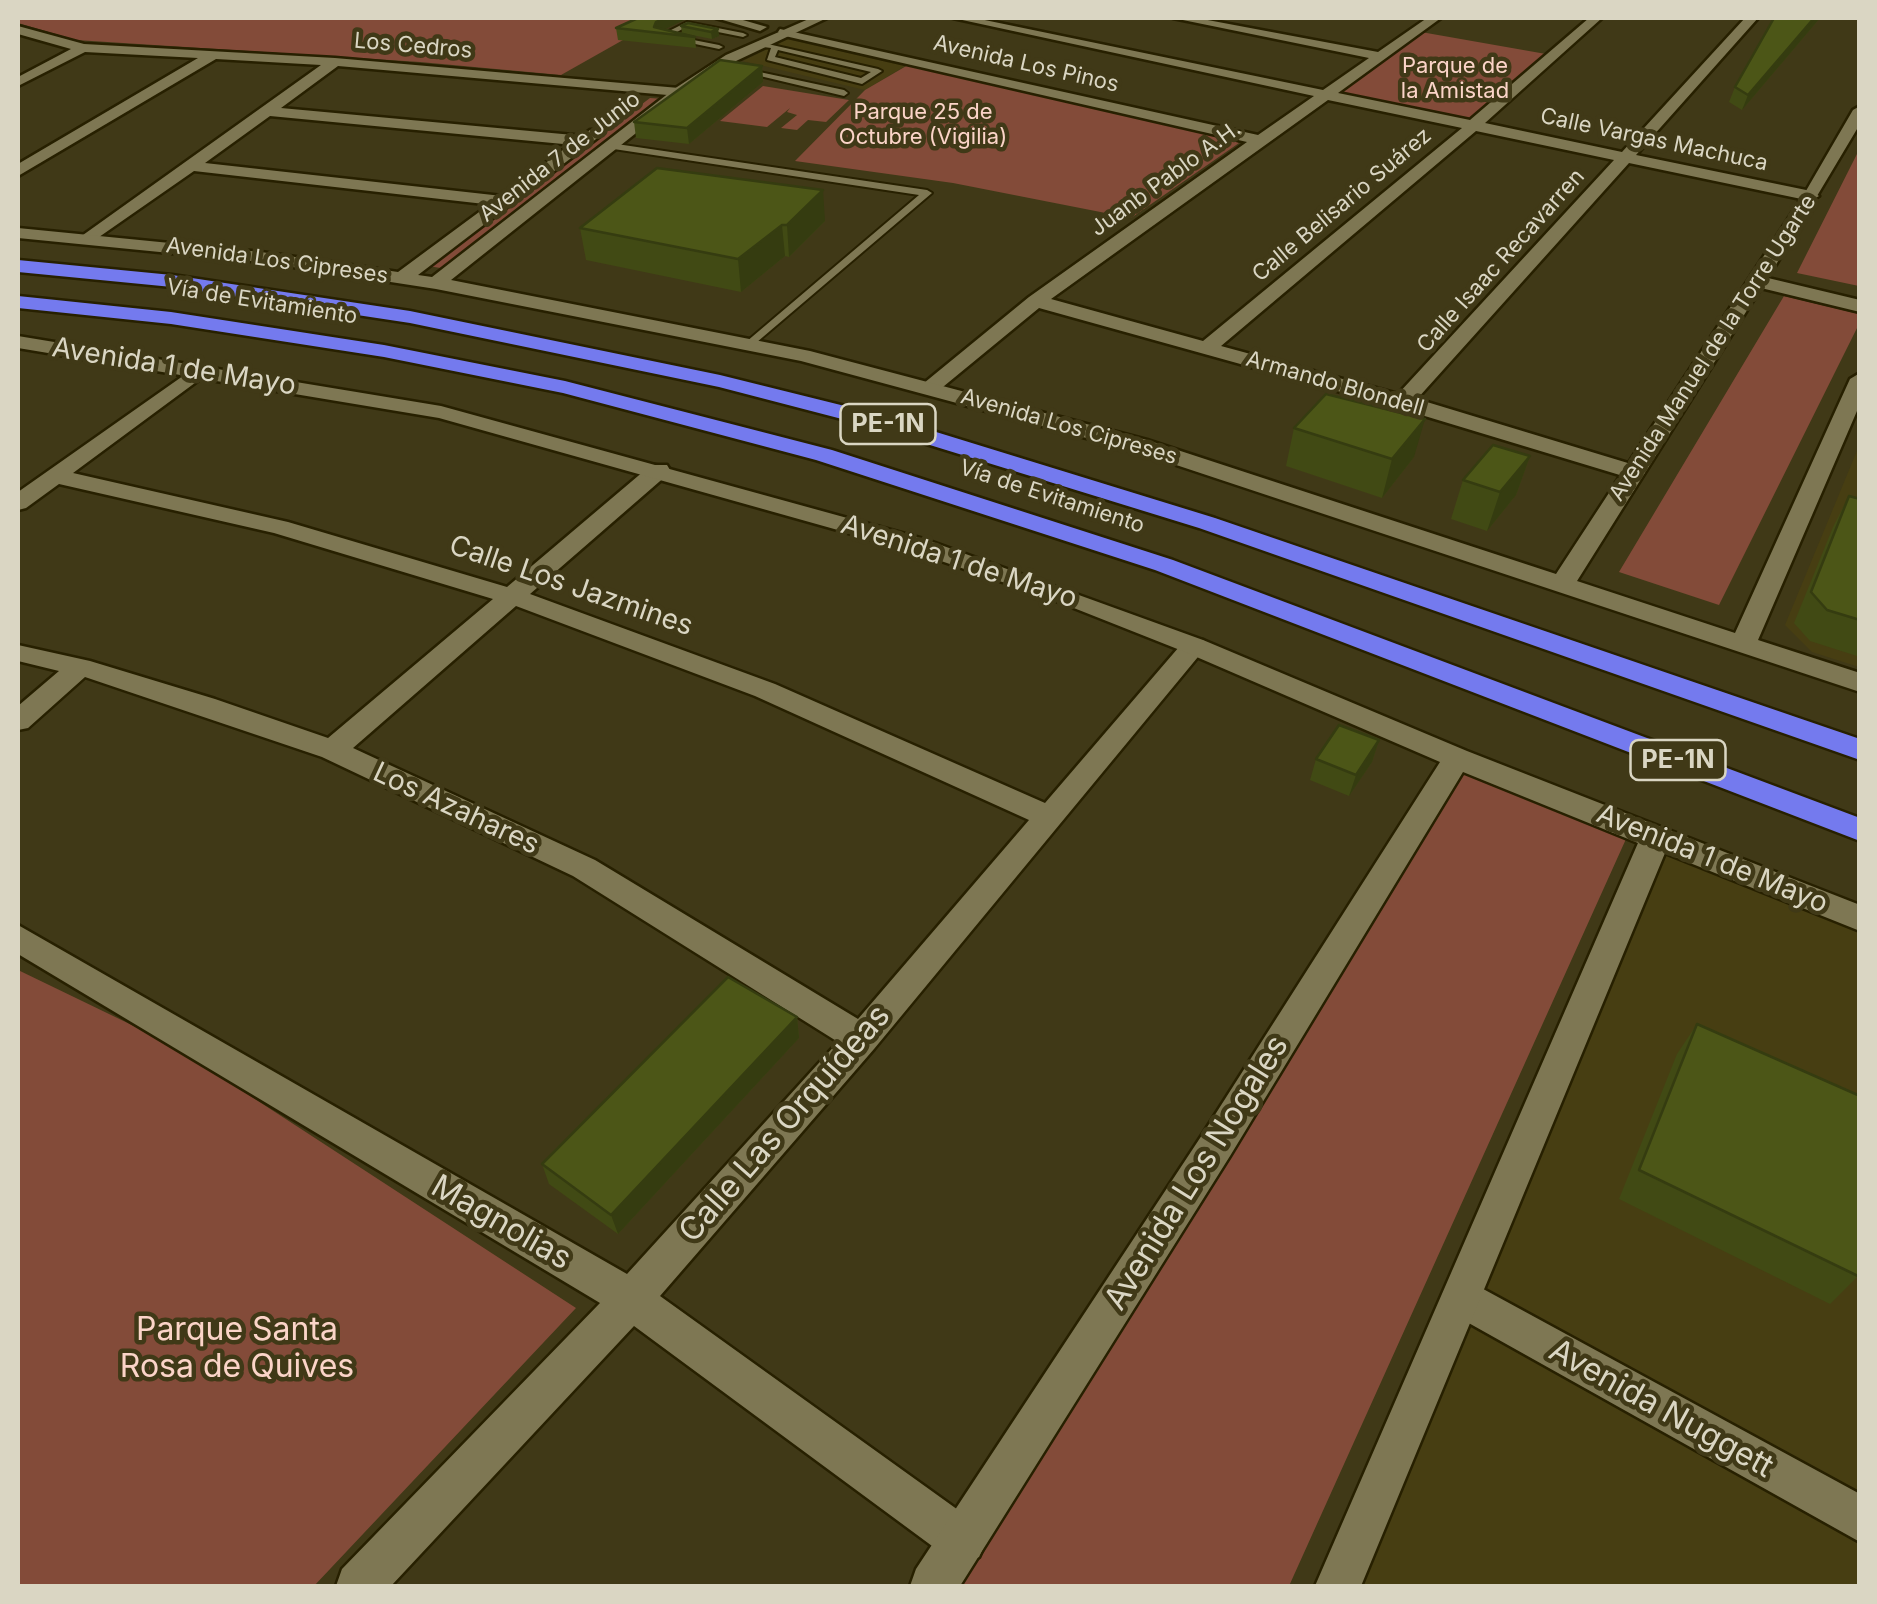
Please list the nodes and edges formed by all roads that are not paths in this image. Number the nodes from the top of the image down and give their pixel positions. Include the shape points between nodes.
1 (722, 18) edge
2 (821, 18) edge
3 (959, 18) edge
4 (1179, 18) edge
5 (1413, 18) edge
6 (1596, 18) edge
7 (1752, 18) edge
8 (980, 19) edge
9 (1433, 19) edge
10 (18, 30) edge
11 (773, 34) edge
12 (730, 42) junction
13 (84, 48) junction
14 (215, 54) junction
15 (1379, 56) junction
16 (334, 62) junction
17 (719, 66) junction
18 (18, 82) edge
19 (653, 90) junction
20 (679, 92) junction
21 (844, 93) dead end
22 (1324, 94) junction
23 (630, 107) dead end
24 (1860, 110) edge
25 (266, 111) junction
26 (615, 118) dead end
27 (1474, 125) junction
28 (1257, 140) junction
29 (584, 141) junction
30 (610, 146) junction
31 (1626, 157) junction
32 (190, 166) junction
33 (18, 171) edge
34 (1811, 196) junction
35 (502, 201) junction
36 (18, 233) edge
37 (89, 239) junction
38 (18, 266) edge
39 (402, 278) junction
40 (1756, 281) junction
41 (436, 283) junction
42 (18, 302) edge
43 (1036, 302) junction
44 (1860, 306) edge
45 (20, 344) edge
46 (750, 344) junction
47 (1206, 348) junction
48 (200, 370) junction
49 (1860, 379) edge
50 (931, 387) junction
51 (1404, 402) junction
52 (659, 470) junction
53 (1633, 472) junction
54 (54, 476) junction
55 (18, 503) edge
56 (1563, 583) junction
57 (515, 597) junction
58 (1743, 645) junction
59 (1194, 646) junction
60 (18, 653) edge
61 (80, 667) junction
62 (1860, 683) edge
63 (18, 721) edge
64 (332, 750) junction
65 (1860, 750) edge
66 (1457, 758) junction
67 (1046, 816) junction
68 (1860, 830) edge
69 (1657, 835) junction
70 (1860, 918) edge
71 (18, 938) edge
72 (862, 1038) junction
73 (1463, 1298) junction
74 (631, 1299) junction
75 (1860, 1519) edge
76 (963, 1540) junction
77 (358, 1586) edge
78 (933, 1586) edge
79 (1338, 1586) edge

1 - 11 street, Avenida Los Pinos
2 - 11 street, Avenida 7 de Junio
3 - 8 street, Calle Vargas Machuca
4 - 15 street
5 - 9 street
6 - 27 street, Calle Belisario Suárez
7 - 31 street, Calle Isaac Recavarren
8 - 22 street, Calle Vargas Machuca
9 - 15 street, Juanb Pablo A.H.
10 - 13 street, Los Cedros
11 - 11 lane via 810,56 878,72 862,81 770,58
11 - 12 street, Avenida 7 de Junio
11 - 17 street, Avenida 7 de Junio
11 - 28 street, Avenida Los Pinos
12 - 12 lane via 663,36 687,24
12 - 19 street, Avenida 7 de Junio
13 - 14 street, Los Cedros
13 - 18 street
14 - 16 street, Los Cedros
14 - 33 street
15 - 22 street, Juanb Pablo A.H.
16 - 19 street, Los Cedros
16 - 25 street
17 - 20 street, Avenida 7 de Junio
17 - 21 lane
19 - 20 street, Los Cedros
19 - 23 street, Avenida 7 de Junio
20 - 30 street, Avenida 7 de Junio
22 - 27 street, Calle Vargas Machuca
22 - 28 street, Juanb Pablo A.H.
24 - 34 street, Avenida Manuel de la Torre Ugarte
25 - 29 street
25 - 32 street
26 - 29 street, Avenida 7 de Junio
27 - 31 street, Calle Vargas Machuca
27 - 47 street, Calle Belisario Suárez
28 - 43 street, Juanb Pablo A.H.
29 - 35 street, Avenida 7 de Junio
30 - 41 street, Avenida 7 de Junio
30 - 46 lane via 927,193
31 - 34 street, Calle Vargas Machuca
31 - 51 street, Calle Isaac Recavarren
32 - 35 street
32 - 37 street
34 - 40 street, Avenida Manuel de la Torre Ugarte
35 - 39 street, Avenida 7 de Junio
36 - 37 street, Avenida Los Cipreses
37 - 39 street, Avenida Los Cipreses
38 - 65 highway, Vía de Evitamiento / PE-1N via 172,281 410,318 720,381 874,420 1207,523
39 - 41 street, Avenida Los Cipreses
40 - 44 street
40 - 53 street, Avenida Manuel de la Torre Ugarte
41 - 46 street, Avenida Los Cipreses
42 - 68 highway, Vía de Evitamiento / PE-1N via 384,351 565,388 824,455 1164,565
43 - 47 street, Armando Blondell
43 - 50 street, Juanb Pablo A.H.
45 - 48 street, Avenida 1 de Mayo
46 - 50 street, Avenida Los Cipreses
47 - 51 street, Armando Blondell
48 - 52 street, Avenida 1 de Mayo via 440,412
48 - 54 street
49 - 58 street
50 - 56 street, Avenida Los Cipreses via 1139,445
51 - 53 street, Armando Blondell
52 - 57 street
52 - 59 street, Avenida 1 de Mayo via 918,545
53 - 56 street, Avenida Manuel de la Torre Ugarte
54 - 55 street
54 - 57 street, Calle Los Jazmines via 280,527
56 - 58 street, Avenida Los Cipreses
57 - 64 street
57 - 67 street, Calle Los Jazmines via 765,690
58 - 62 street, Avenida Los Cipreses
59 - 66 street, Avenida 1 de Mayo
59 - 67 street, Calle Las Orquídeas
60 - 61 street, Los Azahares
61 - 63 street
61 - 64 street, Los Azahares
64 - 72 street, Los Azahares via 584,868
66 - 69 street, Avenida 1 de Mayo
66 - 76 street, Avenida Los Nogales
67 - 72 street, Calle Las Orquídeas
69 - 70 street, Avenida 1 de Mayo
69 - 73 street
71 - 74 street, Magnolias
72 - 74 street, Calle Las Orquídeas
73 - 75 street, Avenida Nuggett
73 - 79 street
74 - 76 street, Magnolias
74 - 77 street, Calle Las Orquídeas
76 - 78 street, Avenida Los Nogales

